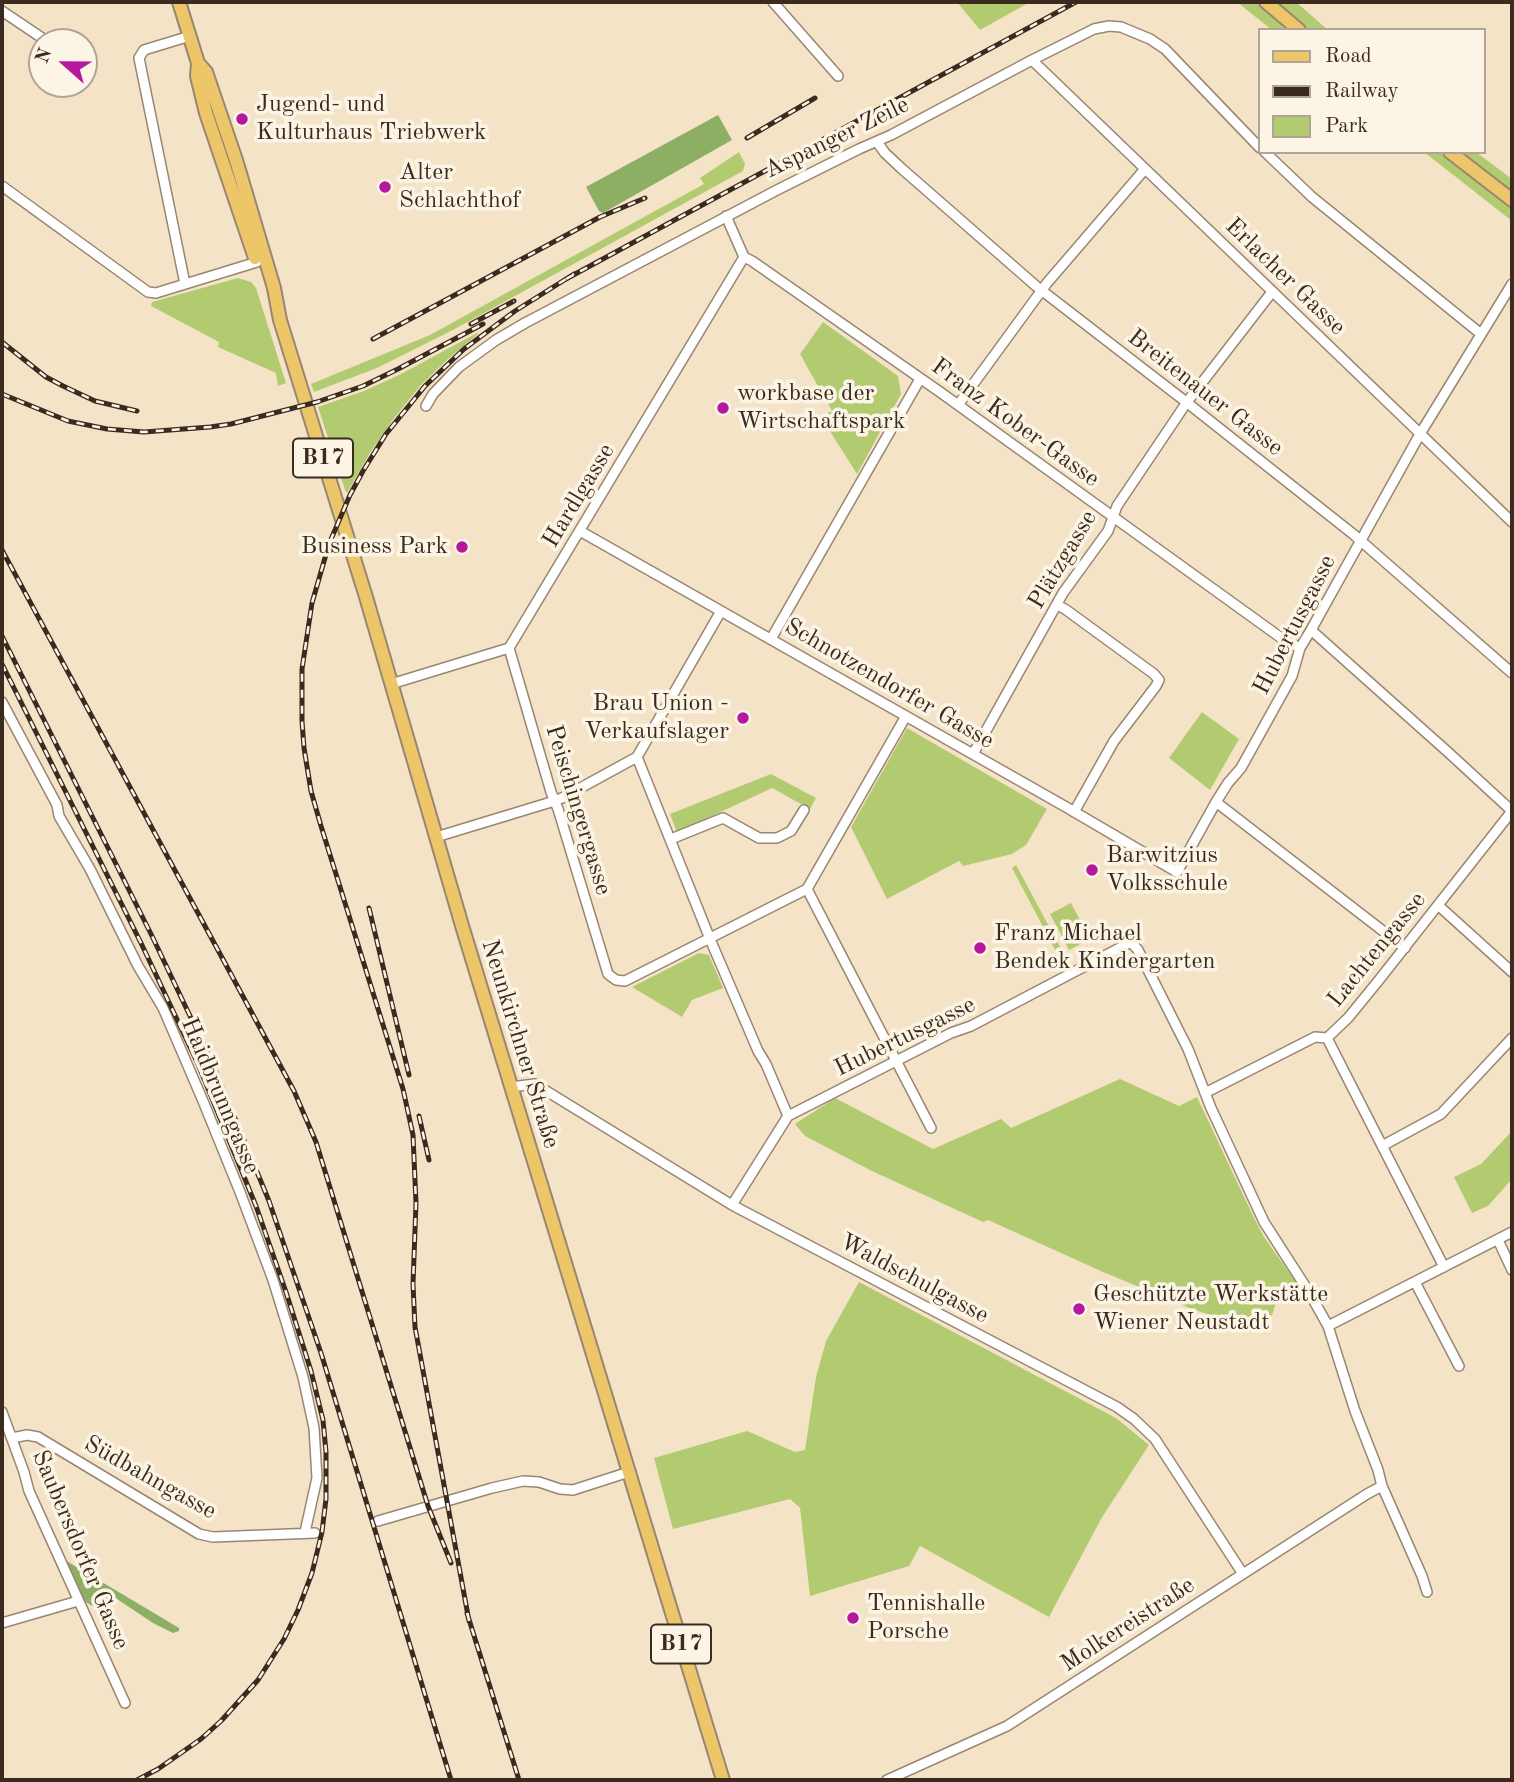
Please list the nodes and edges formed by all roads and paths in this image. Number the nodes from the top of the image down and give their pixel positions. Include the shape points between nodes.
1 (179, 2) edge
2 (773, 2) edge
3 (1266, 2) edge
4 (2, 11) edge
5 (1297, 28) edge
6 (28, 29) edge
7 (190, 36) junction
8 (1032, 60) junction
9 (198, 63) junction
10 (838, 76) dead end
11 (877, 142) junction
12 (1258, 146) edge
13 (1267, 154) edge
14 (1453, 154) edge
15 (1144, 169) junction
16 (2, 186) edge
17 (1512, 200) edge
18 (726, 216) junction
19 (744, 257) junction
20 (257, 262) junction
21 (185, 284) junction
22 (1512, 285) edge
23 (1041, 290) junction
24 (1272, 292) junction
25 (280, 320) junction
26 (1481, 334) junction
27 (920, 379) junction
28 (1187, 402) junction
29 (958, 405) junction
30 (426, 406) dead end
31 (1419, 434) junction
32 (1113, 517) junction
33 (1512, 522) edge
34 (580, 531) junction
35 (1360, 540) junction
36 (1057, 605) junction
37 (721, 611) junction
38 (1311, 630) junction
39 (771, 639) junction
40 (509, 648) junction
41 (1300, 648) junction
42 (1512, 673) edge
43 (391, 684) junction
44 (2, 702) edge
45 (906, 716) junction
46 (973, 754) junction
47 (637, 757) junction
48 (555, 801) junction
49 (1216, 803) junction
50 (804, 810) dead end
51 (1074, 811) junction
52 (1512, 811) edge
53 (436, 837) junction
54 (671, 839) junction
55 (1177, 872) joint
56 (807, 890) junction
57 (1439, 906) junction
58 (710, 939) junction
59 (1405, 948) junction
60 (1512, 972) edge
61 (1327, 1038) junction
62 (1512, 1038) edge
63 (896, 1062) junction
64 (511, 1087) junction
65 (1205, 1093) junction
66 (788, 1116) junction
67 (931, 1128) dead end
68 (1382, 1146) junction
69 (732, 1205) junction
70 (1512, 1232) edge
71 (1498, 1240) junction
72 (1444, 1267) junction
73 (1512, 1270) edge
74 (1415, 1282) junction
75 (1328, 1326) junction
76 (1459, 1366) dead end
77 (2, 1412) edge
78 (12, 1438) junction
79 (629, 1472) junction
80 (1382, 1486) junction
81 (378, 1521) dead end
82 (310, 1533) joint
83 (1243, 1574) junction
84 (1427, 1592) dead end
85 (78, 1601) junction
86 (2, 1623) edge
87 (125, 1703) dead end
88 (723, 1780) edge
89 (887, 1780) edge

1 - 7 main road, Neunkirchner Straße / B17
2 - 10 street
3 - 5 main road
4 - 6 street
7 - 9 main road, Neunkirchner Straße / B17
7 - 21 street via 144,50 139,58
8 - 11 street, Aspanger Zeile
8 - 12 street, Aspanger Zeile via 1094,29 1129,30 1165,49
8 - 15 street, Erlacher Gasse
9 - 20 main road, Neunkirchner Straße / B17 via 206,113
9 - 25 main road, Neunkirchner Straße / B17 via 206,72 228,136
11 - 18 street, Aspanger Zeile
11 - 23 street, Breitenauer Gasse via 920,186
13 - 26 street via 1311,197
14 - 17 main road
15 - 23 street
15 - 24 street, Erlacher Gasse
16 - 21 street via 148,292
18 - 19 street
18 - 30 street, Aspanger Zeile via 496,340 459,367
19 - 27 street, Franz Kober-Gasse
19 - 34 street, Hardlgasse
20 - 21 street
20 - 25 main road, Neunkirchner Straße / B17
22 - 26 street, Hubertusgasse
23 - 28 street, Breitenauer Gasse
23 - 29 street
24 - 28 street, Plätzgasse
24 - 31 street, Erlacher Gasse
25 - 43 main road, Neunkirchner Straße / B17
26 - 31 street, Hubertusgasse
27 - 29 street, Franz Kober-Gasse
27 - 39 street
28 - 32 street, Plätzgasse
28 - 35 street, Breitenauer Gasse
29 - 32 street, Franz Kober-Gasse
31 - 33 street, Erlacher Gasse
31 - 35 street, Hubertusgasse
32 - 36 street, Plätzgasse
32 - 41 street, Franz Kober-Gasse
34 - 37 street, Schnotzendorfer Gasse
34 - 40 street, Hardlgasse
35 - 38 street, Hubertusgasse
35 - 42 street, Breitenauer Gasse
36 - 46 street, Plätzgasse
36 - 51 street via 1159,680 1114,741
37 - 39 street, Schnotzendorfer Gasse
37 - 47 street
38 - 41 street, Hubertusgasse
38 - 52 street
39 - 45 street, Schnotzendorfer Gasse
40 - 43 street
40 - 48 street, Peischingergasse
41 - 49 street, Hubertusgasse via 1292,676
43 - 53 main road, Neunkirchner Straße / B17
44 - 82 street, Haidbrunngasse via 163,1008 268,1267 314,1428 317,1478
45 - 46 street, Schnotzendorfer Gasse
45 - 56 street
46 - 51 street, Schnotzendorfer Gasse
47 - 48 street
47 - 54 street
48 - 53 street
48 - 58 street, Peischingergasse via 608,974 625,981
49 - 55 street, Hubertusgasse
49 - 59 street
50 - 54 street via 790,831 777,838 759,838 723,818
51 - 55 street, Schnotzendorfer Gasse
52 - 57 street, Lachtengasse
53 - 64 main road, Neunkirchner Straße / B17
54 - 58 street
56 - 58 street
56 - 63 street
57 - 59 street, Lachtengasse
57 - 60 street
58 - 66 street
59 - 61 street, Lachtengasse
61 - 65 street, Lachtengasse via 1315,1037
61 - 68 street
62 - 68 street via 1441,1114
63 - 65 street, Hubertusgasse via 1131,942 1188,1049
63 - 66 street, Hubertusgasse
63 - 67 street
64 - 69 street, Waldschulgasse via 535,1084
64 - 79 main road, Neunkirchner Straße / B17
65 - 75 street via 1264,1222
66 - 69 street
68 - 72 street
69 - 83 street, Waldschulgasse via 1134,1419 1155,1439
70 - 71 street
71 - 72 street
71 - 73 street
72 - 74 street
74 - 75 street
74 - 76 street
75 - 80 street
77 - 78 street, Saubersdorfer Gasse
78 - 82 street, Südbahngasse via 38,1437 199,1534
78 - 85 street, Saubersdorfer Gasse via 29,1491
79 - 81 street via 573,1490 523,1481
79 - 88 main road, Neunkirchner Straße / B17
80 - 83 street, Molkereistraße
80 - 84 street
83 - 89 street, Molkereistraße via 1007,1726
85 - 86 street
85 - 87 street, Saubersdorfer Gasse

